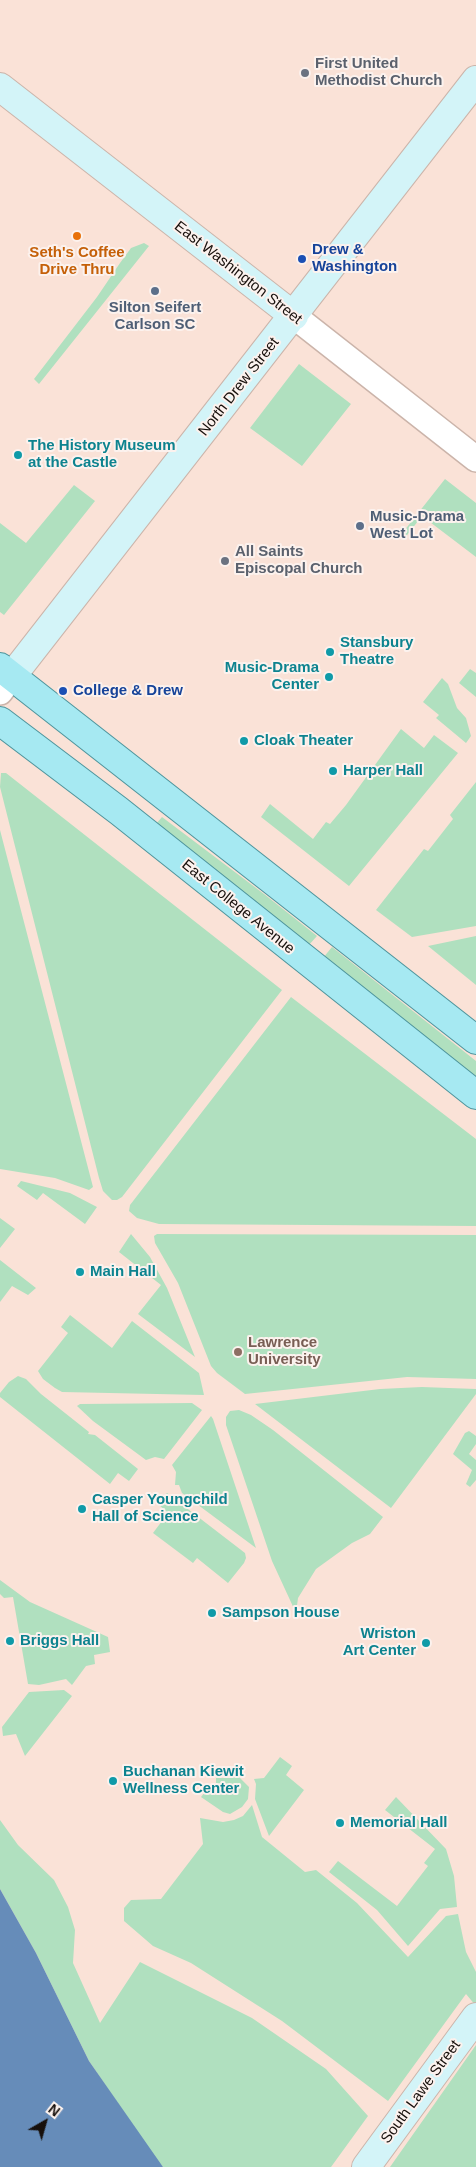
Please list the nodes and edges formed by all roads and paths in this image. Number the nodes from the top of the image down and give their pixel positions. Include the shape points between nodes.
1 (476, 80) edge
2 (0, 87) edge
3 (294, 316) junction
4 (476, 459) edge
5 (4, 679) edge
6 (0, 721) edge
7 (476, 1040) edge
8 (476, 1094) edge
9 (476, 2017) edge
10 (366, 2167) edge

1 - 3 street, North Drew Street
2 - 3 street, East Washington Street
3 - 4 street, East Washington Street
3 - 5 street, North Drew Street
5 - 7 main road via 207,831
6 - 8 main road, East College Avenue
9 - 10 street, South Lawe Street

